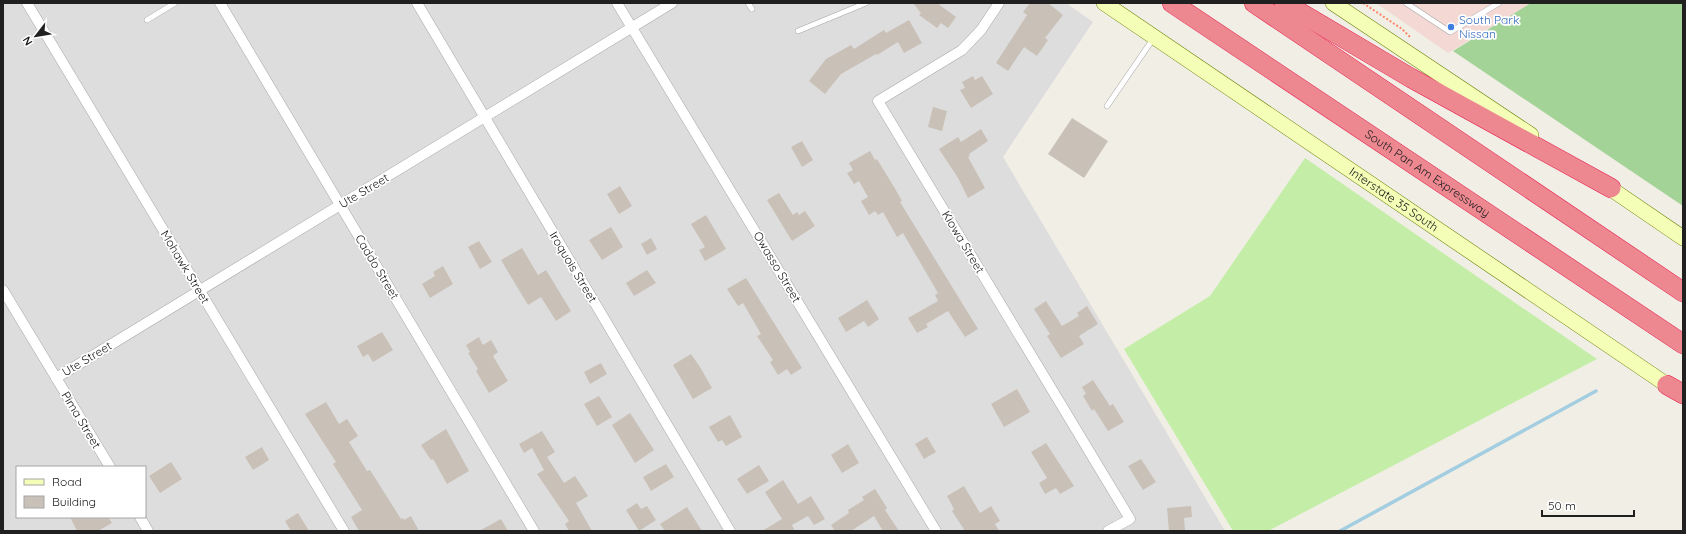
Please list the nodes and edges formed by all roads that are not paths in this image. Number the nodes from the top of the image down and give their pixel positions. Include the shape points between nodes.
1 (27, 3) edge
2 (175, 3) edge
3 (220, 3) edge
4 (416, 3) edge
5 (617, 3) edge
6 (672, 3) edge
7 (748, 3) edge
8 (866, 3) edge
9 (999, 3) edge
10 (1104, 3) edge
11 (1172, 3) edge
12 (1254, 3) edge
13 (1284, 3) edge
14 (1333, 3) edge
15 (1406, 3) edge
16 (1499, 3) edge
17 (752, 9) dead end
18 (147, 20) dead end
19 (632, 27) junction
20 (798, 31) dead end
21 (1155, 37) junction
22 (1107, 106) dead end
23 (484, 117) junction
24 (1611, 188) junction
25 (340, 205) junction
26 (1683, 238) edge
27 (3, 290) edge
28 (199, 291) junction
29 (1683, 292) edge
30 (1683, 344) edge
31 (56, 378) junction
32 (1667, 385) joint
33 (1683, 395) edge
34 (109, 466) edge
35 (141, 518) edge
36 (148, 531) edge
37 (344, 531) edge
38 (534, 531) edge
39 (730, 531) edge
40 (936, 531) edge
41 (1108, 531) edge

1 - 28 street, Mohawk Street
2 - 18 lane
3 - 25 street, Caddo Street
4 - 23 street, Iroquois Street
5 - 19 street, Owasso Street
6 - 19 street, Ute Street
7 - 17 lane
8 - 20 lane
9 - 41 street, Kiowa Street via 981,30 962,50 878,101 1130,519
10 - 21 main road, Interstate 35 South
11 - 30 highway, South Pan Am Expressway
12 - 29 highway
13 - 24 highway via 1411,78
14 - 24 main road
15 - 16 lane via 1450,32
19 - 23 street, Ute Street
19 - 40 street, Owasso Street
21 - 22 lane
21 - 32 main road, Interstate 35 South
23 - 25 street, Ute Street
23 - 39 street, Iroquois Street
24 - 26 main road
25 - 28 street, Ute Street
25 - 38 street, Caddo Street
27 - 31 street, Pima Street
28 - 31 street, Ute Street
28 - 37 street, Mohawk Street
31 - 34 street, Pima Street
32 - 33 highway
35 - 36 street

